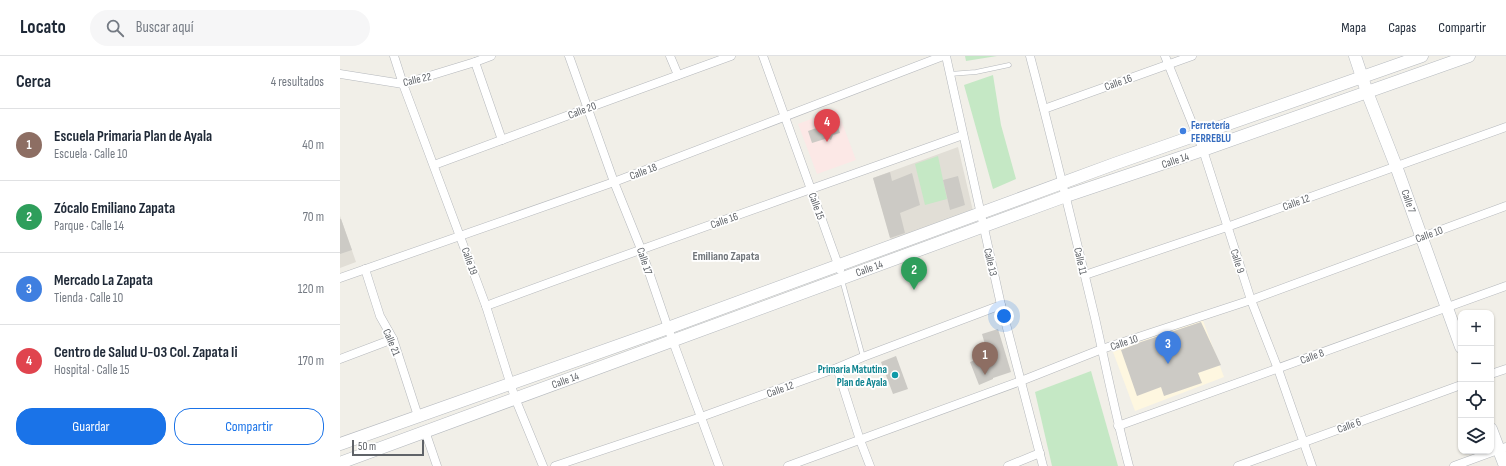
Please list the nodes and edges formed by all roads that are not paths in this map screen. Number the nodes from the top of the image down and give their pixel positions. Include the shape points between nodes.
1 (394, 56) edge
2 (491, 56) edge
3 (569, 56) edge
4 (670, 56) edge
5 (731, 56) edge
6 (763, 56) edge
7 (944, 56) edge
8 (1030, 56) edge
9 (1165, 56) edge
10 (1192, 56) edge
11 (1355, 56) edge
12 (1422, 56) edge
13 (1469, 56) edge
14 (475, 62) junction
15 (1009, 65) dead end
16 (1168, 65) junction
17 (340, 74) edge
18 (950, 74) junction
19 (678, 75) junction
20 (1362, 77) junction
21 (403, 84) junction
22 (1367, 92) junction
23 (588, 108) junction
24 (1044, 109) junction
25 (784, 116) junction
26 (1506, 127) edge
27 (963, 135) junction
28 (1197, 136) junction
29 (502, 140) junction
30 (1203, 150) junction
31 (434, 165) junction
32 (1396, 166) junction
33 (614, 182) junction
34 (1062, 184) junction
35 (811, 190) junction
36 (1066, 196) junction
37 (1506, 206) edge
38 (980, 214) junction
39 (983, 226) junction
40 (1227, 227) junction
41 (461, 236) junction
42 (1421, 237) junction
43 (641, 249) junction
44 (838, 266) junction
45 (365, 269) junction
46 (1085, 276) junction
47 (842, 277) junction
48 (340, 278) edge
49 (1506, 286) edge
50 (1251, 300) junction
51 (1001, 305) junction
52 (486, 306) junction
53 (1446, 307) junction
54 (668, 328) junction
55 (393, 339) junction
56 (672, 341) junction
57 (1461, 346) edge
58 (1102, 349) junction
59 (863, 357) junction
60 (340, 359) edge
61 (837, 368) junction
62 (1278, 369) junction
63 (1506, 369) edge
64 (1494, 373) edge
65 (1021, 381) junction
66 (511, 385) junction
67 (1458, 386) edge
68 (515, 398) junction
69 (418, 416) junction
70 (701, 417) junction
71 (1118, 426) junction
72 (425, 431) junction
73 (1494, 434) edge
74 (860, 440) junction
75 (1303, 442) junction
76 (340, 444) edge
77 (1502, 448) edge
78 (1040, 454) junction
79 (340, 463) edge
80 (437, 466) edge
81 (543, 466) edge
82 (555, 466) edge
83 (719, 466) edge
84 (788, 466) edge
85 (870, 466) edge
86 (1008, 466) edge
87 (1043, 466) edge
88 (1129, 466) edge
89 (1238, 466) edge
90 (1312, 466) edge
91 (1454, 466) edge
92 (1505, 466) edge

1 - 21 street, Calle 19
2 - 14 street, Calle 22
3 - 23 street, Calle 17
4 - 19 street
5 - 19 street, Calle 20
6 - 25 street, Calle 15
7 - 18 street, Calle 13
7 - 25 street, Calle 18
8 - 24 street, Calle 11
9 - 16 street, Calle 9
10 - 16 street, Calle 16
11 - 20 main road, Calle 7
12 - 20 main road, Calle 14
13 - 22 main road, Calle 14
14 - 21 street, Calle 22
14 - 29 street
15 - 18 lane
16 - 24 street, Calle 16
16 - 28 street, Calle 9
17 - 21 street, Calle 22
18 - 27 street, Calle 13
19 - 23 street, Calle 20
20 - 22 main road, Calle 7
20 - 28 main road, Calle 14
21 - 31 street, Calle 19
22 - 30 main road, Calle 14
22 - 32 main road, Calle 7
23 - 29 street, Calle 20
23 - 33 street, Calle 17
24 - 34 street, Calle 11
25 - 33 street, Calle 18
25 - 35 street, Calle 15
26 - 32 street, Calle 12
27 - 35 street, Calle 16
27 - 38 street, Calle 13
28 - 30 street, Calle 9
28 - 34 main road, Calle 14
29 - 31 street, Calle 20
30 - 36 main road, Calle 14
30 - 40 street, Calle 9
31 - 41 street, Calle 19
32 - 40 street, Calle 12
32 - 42 main road, Calle 7
33 - 41 street, Calle 18
33 - 43 street, Calle 17
34 - 36 street, Calle 11
34 - 38 main road, Calle 14
35 - 43 street, Calle 16
35 - 44 street, Calle 15
36 - 39 main road, Calle 14
36 - 46 street, Calle 11
37 - 42 street, Calle 10
38 - 39 street, Calle 13
38 - 44 main road, Calle 14
39 - 47 main road, Calle 14
39 - 51 street, Calle 13
40 - 46 street, Calle 12
40 - 50 street, Calle 9
41 - 45 street, Calle 18
41 - 52 street, Calle 19
42 - 50 street, Calle 10
42 - 53 main road, Calle 7
43 - 52 street, Calle 16
43 - 54 street, Calle 17
44 - 47 street, Calle 15
44 - 54 main road, Calle 14
45 - 48 street, Calle 18
45 - 55 street, Calle 21 via 380,316
46 - 58 street, Calle 11
47 - 56 main road, Calle 14
47 - 59 lane, Calle 15
49 - 53 street, Calle 8
50 - 58 street, Calle 10
50 - 62 street, Calle 9
51 - 59 street, Calle 12
51 - 65 street, Calle 13
52 - 66 street, Calle 19
53 - 57 main road, Calle 7
53 - 62 street, Calle 8
54 - 56 street, Calle 17
54 - 66 main road, Calle 14
55 - 60 street
55 - 69 street, Calle 21
56 - 68 main road, Calle 14
56 - 70 street, Calle 17
58 - 65 street, Calle 10
58 - 71 street, Calle 11
59 - 61 street, Calle 12
61 - 70 street, Calle 12
61 - 74 street
62 - 71 street, Calle 8
62 - 75 street, Calle 9
63 - 64 street
65 - 74 street, Calle 10
65 - 78 street, Calle 13
66 - 68 street, Calle 19
66 - 69 main road, Calle 14
67 - 75 street, Calle 6
68 - 72 main road, Calle 14
68 - 81 street, Calle 19
69 - 76 main road, Calle 14
70 - 82 street, Calle 12
70 - 83 street, Calle 17
71 - 88 street, Calle 11
72 - 79 main road, Calle 14
72 - 80 street
73 - 77 main road
74 - 84 street, Calle 10
74 - 85 street
75 - 89 street, Calle 6
75 - 90 street, Calle 9
77 - 91 street
77 - 92 main road
78 - 86 street
78 - 87 street, Calle 13

